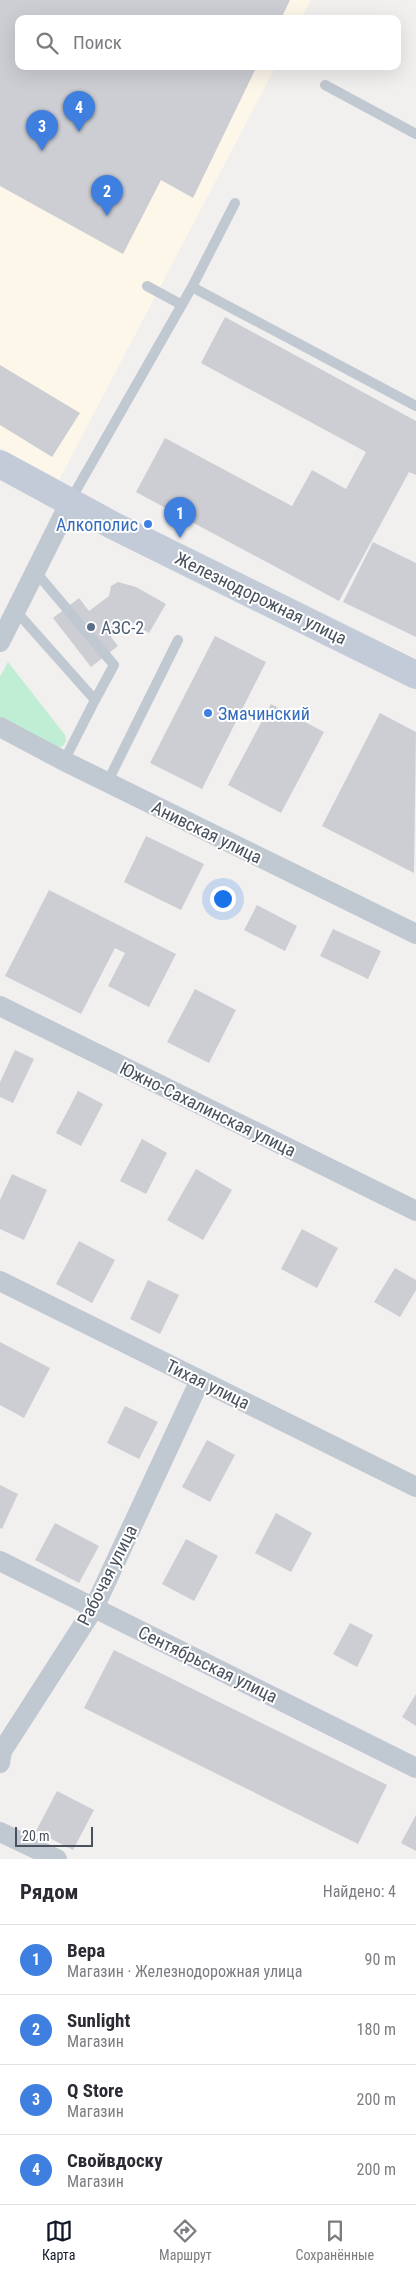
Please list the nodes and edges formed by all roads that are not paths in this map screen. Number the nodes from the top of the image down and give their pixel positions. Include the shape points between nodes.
1 (325, 85) dead end
2 (416, 134) edge
3 (235, 203) dead end
4 (147, 286) dead end
5 (192, 287) junction
6 (182, 305) junction
7 (416, 406) edge
8 (0, 464) edge
9 (70, 502) junction
10 (35, 571) junction
11 (15, 610) junction
12 (178, 640) dead end
13 (0, 642) edge
14 (416, 675) edge
15 (95, 700) junction
16 (0, 727) edge
17 (64, 762) junction
18 (107, 783) junction
19 (416, 934) edge
20 (0, 1006) edge
21 (416, 1211) edge
22 (0, 1281) edge
23 (200, 1380) junction
24 (416, 1487) edge
25 (0, 1561) edge
26 (94, 1608) junction
27 (0, 1762) edge
28 (416, 1768) edge
29 (0, 1832) edge
30 (57, 1859) edge

1 - 2 lane
3 - 5 lane
4 - 6 lane
5 - 6 lane
5 - 7 lane
6 - 9 lane
8 - 9 main road, Железнодорожная улица
9 - 10 street
9 - 14 main road, Железнодорожная улица
10 - 11 street
10 - 15 lane via 114,665
11 - 13 street
11 - 15 lane
12 - 18 lane
15 - 17 lane
16 - 17 street, Анивская улица
17 - 18 street, Анивская улица
18 - 19 street, Анивская улица
20 - 21 street, Южно-Сахалинская улица
22 - 23 street, Тихая улица
23 - 24 street, Тихая улица
23 - 26 street, Рабочая улица
25 - 26 street, Сентябрьская улица
26 - 27 street, Рабочая улица via 2,1750
26 - 28 street, Сентябрьская улица
29 - 30 street

